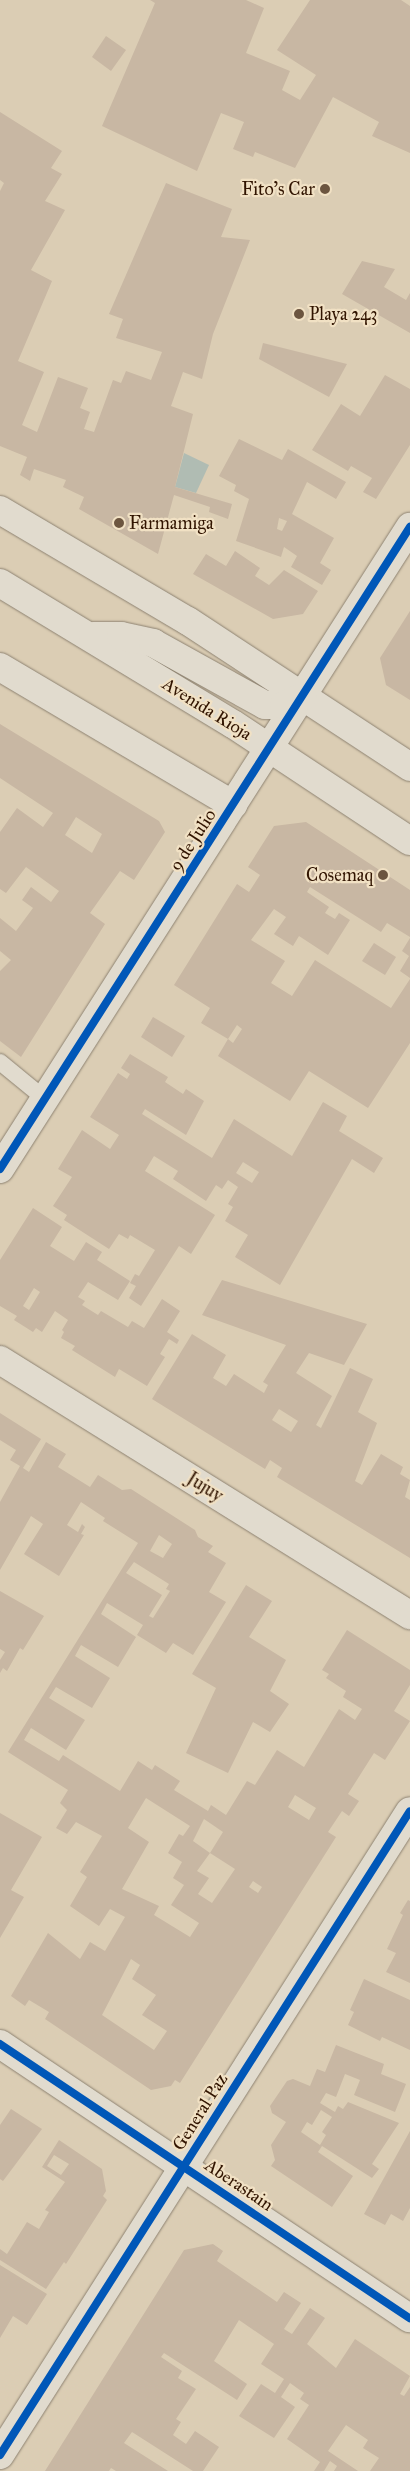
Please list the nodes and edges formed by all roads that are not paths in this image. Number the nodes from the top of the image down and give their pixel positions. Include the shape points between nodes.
1 (0, 510) edge
2 (410, 527) edge
3 (0, 583) edge
4 (89, 636) junction
5 (0, 667) edge
6 (302, 697) junction
7 (270, 748) junction
8 (410, 767) edge
9 (233, 805) junction
10 (410, 841) edge
11 (0, 1062) edge
12 (45, 1099) junction
13 (0, 1169) edge
14 (0, 1360) edge
15 (410, 1615) edge
16 (410, 1811) edge
17 (0, 2044) edge
18 (184, 2166) junction
19 (410, 2318) edge
20 (0, 2455) edge

1 - 6 street via 188,622
2 - 6 street, 9 de Julio
3 - 4 street, Avenida Rioja
4 - 6 street via 121,636 153,643 265,705 284,705
4 - 7 street, Avenida Rioja
5 - 9 street
6 - 7 street, 9 de Julio
6 - 8 street
7 - 9 street, 9 de Julio
7 - 10 street, Avenida Rioja
9 - 12 street, 9 de Julio
11 - 12 lane
12 - 13 street, 9 de Julio
14 - 15 street, Jujuy
16 - 18 street, General Paz
17 - 18 street, Aberastain
18 - 19 street, Aberastain
18 - 20 street, General Paz

